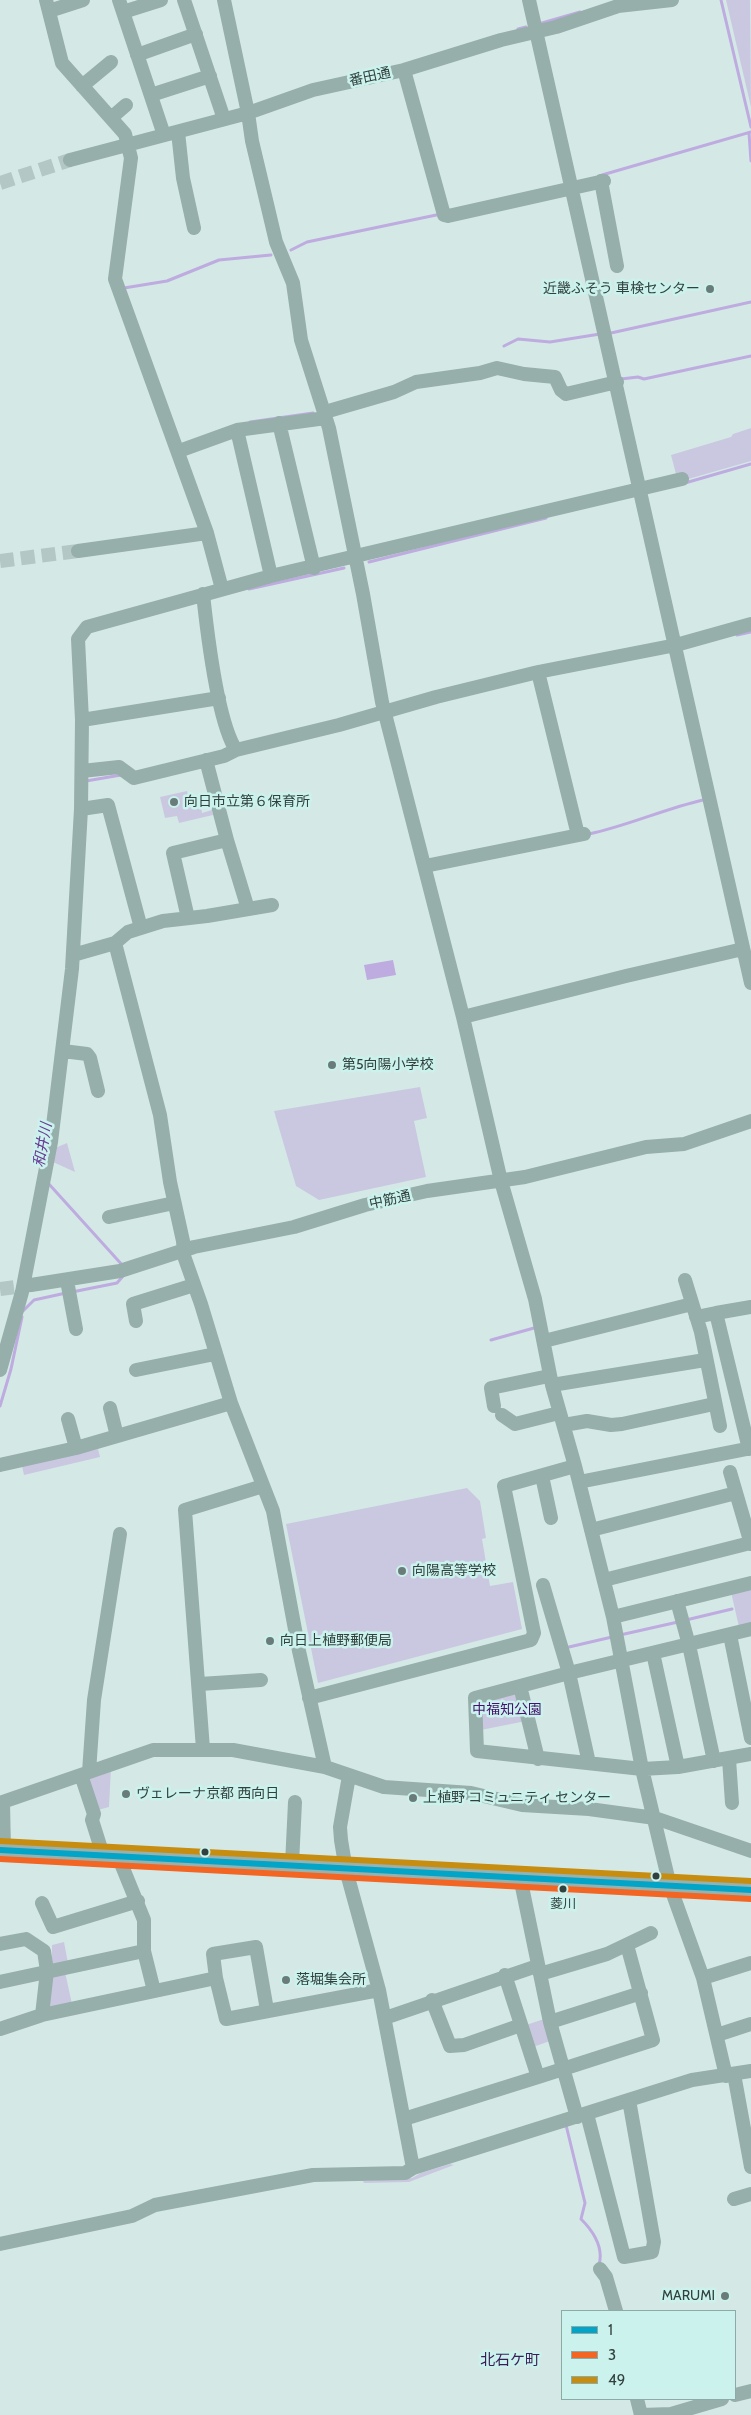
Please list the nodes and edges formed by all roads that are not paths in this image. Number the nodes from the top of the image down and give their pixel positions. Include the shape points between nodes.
1 (83, 0) edge
2 (161, 0) edge
3 (184, 0) edge
4 (224, 0) edge
5 (529, 0) edge
6 (672, 0) edge
7 (48, 5) edge
8 (121, 6) edge
9 (536, 32) junction
10 (196, 34) junction
11 (137, 54) junction
12 (111, 62) dead end
13 (404, 70) junction
14 (210, 76) junction
15 (82, 86) junction
16 (151, 95) junction
17 (126, 105) dead end
18 (248, 113) junction
19 (111, 118) junction
20 (224, 119) junction
21 (178, 132) junction
22 (164, 135) junction
23 (128, 145) junction
24 (70, 160) tunnel mouth
25 (572, 183) junction
26 (194, 228) dead end
27 (617, 266) dead end
28 (617, 382) junction
29 (326, 415) junction
30 (279, 423) junction
31 (237, 430) junction
32 (179, 451) junction
33 (682, 479) dead end
34 (640, 488) junction
35 (208, 533) junction
36 (78, 550) tunnel mouth
37 (356, 558) junction
38 (314, 568) junction
39 (271, 576) junction
40 (222, 589) junction
41 (203, 594) junction
42 (751, 624) edge
43 (675, 641) junction
44 (538, 672) junction
45 (219, 698) junction
46 (385, 710) junction
47 (82, 720) junction
48 (232, 752) junction
49 (206, 760) junction
50 (82, 771) junction
51 (81, 809) junction
52 (227, 840) junction
53 (425, 866) junction
54 (272, 905) dead end
55 (248, 909) junction
56 (188, 918) junction
57 (141, 928) junction
58 (116, 942) junction
59 (743, 949) junction
60 (73, 955) junction
61 (751, 983) edge
62 (463, 1017) junction
63 (63, 1051) junction
64 (98, 1091) dead end
65 (751, 1121) edge
66 (501, 1181) junction
67 (174, 1203) junction
68 (109, 1217) dead end
69 (185, 1250) junction
70 (124, 1269) junction
71 (685, 1280) dead end
72 (194, 1285) junction
73 (68, 1286) junction
74 (26, 1288) junction
75 (751, 1306) edge
76 (694, 1310) junction
77 (716, 1313) junction
78 (136, 1321) dead end
79 (76, 1329) dead end
80 (544, 1341) junction
81 (215, 1354) junction
82 (705, 1360) junction
83 (0, 1370) edge
84 (136, 1370) dead end
85 (551, 1380) junction
86 (231, 1404) junction
87 (714, 1404) junction
88 (110, 1408) dead end
89 (68, 1419) dead end
90 (562, 1419) junction
91 (720, 1426) dead end
92 (117, 1436) junction
93 (76, 1448) junction
94 (750, 1449) edge
95 (0, 1465) edge
96 (575, 1466) junction
97 (730, 1472) dead end
98 (542, 1476) junction
99 (579, 1482) junction
100 (263, 1486) junction
101 (736, 1493) junction
102 (552, 1518) dead end
103 (591, 1530) junction
104 (120, 1534) dead end
105 (751, 1544) edge
106 (604, 1580) junction
107 (751, 1583) edge
108 (543, 1585) dead end
109 (677, 1601) junction
110 (613, 1617) junction
111 (751, 1629) edge
112 (730, 1634) junction
113 (689, 1645) junction
114 (653, 1653) junction
115 (620, 1661) junction
116 (569, 1672) junction
117 (261, 1680) dead end
118 (200, 1684) junction
119 (520, 1686) junction
120 (309, 1698) junction
121 (751, 1738) edge
122 (203, 1749) junction
123 (751, 1754) edge
124 (538, 1759) junction
125 (729, 1759) junction
126 (714, 1761) junction
127 (589, 1763) junction
128 (325, 1767) junction
129 (678, 1767) junction
130 (642, 1769) junction
131 (85, 1774) junction
132 (349, 1776) junction
133 (2, 1802) edge
134 (296, 1802) dead end
135 (732, 1804) dead end
136 (655, 1818) junction
137 (1, 1850) edge
138 (751, 1852) edge
139 (110, 1855) junction
140 (292, 1864) junction
141 (346, 1870) junction
142 (520, 1878) junction
143 (670, 1886) junction
144 (751, 1890) edge
145 (138, 1901) junction
146 (42, 1903) dead end
147 (650, 1933) dead end
148 (0, 1944) edge
149 (627, 1945) junction
150 (144, 1951) junction
151 (751, 1963) edge
152 (538, 1970) junction
153 (47, 1971) junction
154 (505, 1975) junction
155 (216, 1978) junction
156 (703, 1978) junction
157 (0, 1982) edge
158 (379, 1990) junction
159 (154, 1991) junction
160 (641, 1993) junction
161 (432, 2000) junction
162 (267, 2010) junction
163 (42, 2016) junction
164 (385, 2018) junction
165 (550, 2022) junction
166 (521, 2024) junction
167 (751, 2024) edge
168 (0, 2029) edge
169 (717, 2035) junction
170 (562, 2070) junction
171 (751, 2071) edge
172 (730, 2075) junction
173 (538, 2077) junction
174 (629, 2100) junction
175 (582, 2115) junction
176 (404, 2119) junction
177 (751, 2167) edge
178 (413, 2168) junction
179 (751, 2194) edge
180 (734, 2199) dead end
181 (0, 2244) edge
182 (600, 2269) dead end
183 (616, 2310) edge
184 (751, 2391) edge
185 (736, 2395) edge
186 (637, 2400) edge
187 (719, 2400) edge
188 (641, 2415) edge

1 - 7 street
2 - 8 street
3 - 10 street
4 - 18 street
5 - 9 street
6 - 9 street, 番田通 via 618,6
7 - 15 street via 62,63
8 - 11 street
9 - 13 street, 番田通
9 - 25 street
10 - 11 street
10 - 14 street
11 - 16 street
12 - 15 street
13 - 18 street, 番田通 via 313,90
13 - 25 street via 443,213 448,216
14 - 16 street
14 - 20 street
15 - 19 street
16 - 22 street
17 - 19 street
18 - 20 street, 番田通
18 - 29 street via 276,242 293,283 301,340
19 - 23 street via 125,134
20 - 21 street, 番田通
21 - 22 street, 番田通
21 - 26 street via 183,178
22 - 23 street, 番田通
23 - 24 street, 番田通
23 - 32 street via 131,158 115,279
25 - 27 street via 602,181
25 - 28 street
28 - 29 street via 566,394 554,377 497,368 416,382
28 - 34 street
29 - 30 street
29 - 37 street
30 - 31 street
30 - 38 street
31 - 32 street
31 - 39 street
32 - 35 street
33 - 34 street
34 - 37 street
34 - 43 street
35 - 36 street
35 - 40 street
37 - 38 street
37 - 46 street
38 - 39 street
39 - 40 street
40 - 41 street
41 - 45 street
41 - 47 street via 87,627 78,639
42 - 43 street via 701,638
43 - 44 street
43 - 59 street
44 - 46 street
44 - 53 street via 581,834
45 - 47 street
45 - 48 street
46 - 48 street
46 - 53 street
47 - 50 street
48 - 49 street
49 - 50 street via 134,778 119,767
49 - 52 street
50 - 51 street
51 - 57 street via 108,805
51 - 60 street
52 - 55 street
52 - 56 street via 173,853
53 - 62 street
54 - 55 street
55 - 56 street
56 - 57 street
57 - 58 street via 128,932
58 - 60 street
58 - 67 street via 160,1115
59 - 61 street
59 - 62 street
60 - 63 street
62 - 66 street
63 - 64 street via 87,1054
63 - 74 street via 52,1142
65 - 66 street, 中筋通 via 684,1144 646,1147
66 - 69 street, 中筋通 via 462,1185 365,1205 294,1227
66 - 80 street
67 - 68 street
67 - 69 street
69 - 70 street, 中筋通
69 - 72 street
70 - 73 street via 114,1279
70 - 74 street, 中筋通
71 - 76 street
72 - 78 street via 133,1304
72 - 81 street
73 - 74 street
73 - 79 street
74 - 83 street
75 - 77 street
76 - 77 street
76 - 80 street
76 - 82 street
77 - 94 street
80 - 85 street
81 - 84 street
81 - 86 street
82 - 85 street
82 - 87 street
85 - 90 street
85 - 90 street via 491,1388 498,1410 515,1424
86 - 92 street
86 - 100 street
87 - 90 street via 622,1424
87 - 91 street
88 - 92 street
89 - 93 street
90 - 96 street
92 - 93 street
93 - 95 street
94 - 99 street
96 - 98 street
96 - 99 street
97 - 101 street
98 - 102 street
98 - 120 street via 504,1486 534,1633 531,1640
99 - 103 street
100 - 118 street via 185,1510
100 - 120 street via 272,1511
101 - 103 street
101 - 105 street
103 - 106 street
104 - 131 street
105 - 106 street
106 - 110 street
107 - 109 street
108 - 116 street
109 - 110 street
109 - 113 street
110 - 115 street
111 - 112 street
112 - 113 street
112 - 121 street
113 - 114 street
113 - 126 street
114 - 115 street
114 - 129 street
115 - 116 street
115 - 130 street
116 - 119 street
116 - 127 street
117 - 118 street
118 - 122 street
119 - 124 street
119 - 124 street via 475,1698 478,1751
120 - 128 street
122 - 128 street via 259,1754
122 - 131 street via 153,1750
123 - 125 street
124 - 127 street
125 - 126 street
125 - 135 street
126 - 129 street
127 - 130 street
128 - 132 street
129 - 130 street
130 - 136 street
131 - 133 street
131 - 139 street via 94,1814 92,1820
132 - 136 street via 397,1789 471,1793 522,1804
132 - 141 street via 340,1827
133 - 137 street
134 - 140 street
136 - 138 street
136 - 143 street
137 - 139 main road
139 - 140 main road
139 - 145 street
140 - 141 main road
141 - 142 main road
141 - 158 street
142 - 143 main road
142 - 152 street
143 - 144 main road
143 - 156 street
145 - 146 street via 54,1927
145 - 150 street via 144,1920
147 - 149 street
148 - 153 street via 26,1940 44,1951
149 - 152 street via 607,1954
149 - 160 street
150 - 153 street
150 - 159 street
151 - 156 street
152 - 154 street
152 - 165 street
153 - 157 street
153 - 163 street
154 - 161 street
154 - 166 street
155 - 159 street
155 - 162 street via 226,2019
155 - 162 street via 213,1954 256,1947
156 - 169 street
158 - 162 street
158 - 164 street
159 - 163 street
160 - 165 street
160 - 170 street via 654,2040
161 - 164 street
161 - 166 street via 450,2046 464,2046
163 - 168 street
164 - 176 street
165 - 170 street
166 - 173 street
167 - 169 street
169 - 172 street
170 - 173 street
170 - 175 street
171 - 172 street
172 - 174 street via 692,2080
172 - 177 street
173 - 176 street
174 - 175 street
174 - 175 street via 654,2242 652,2252 624,2258
175 - 178 street
176 - 178 street
178 - 181 street via 406,2173 313,2175 155,2205 132,2216
179 - 180 street
182 - 183 street via 606,2277
184 - 185 street
186 - 188 street
187 - 188 street via 671,2414

